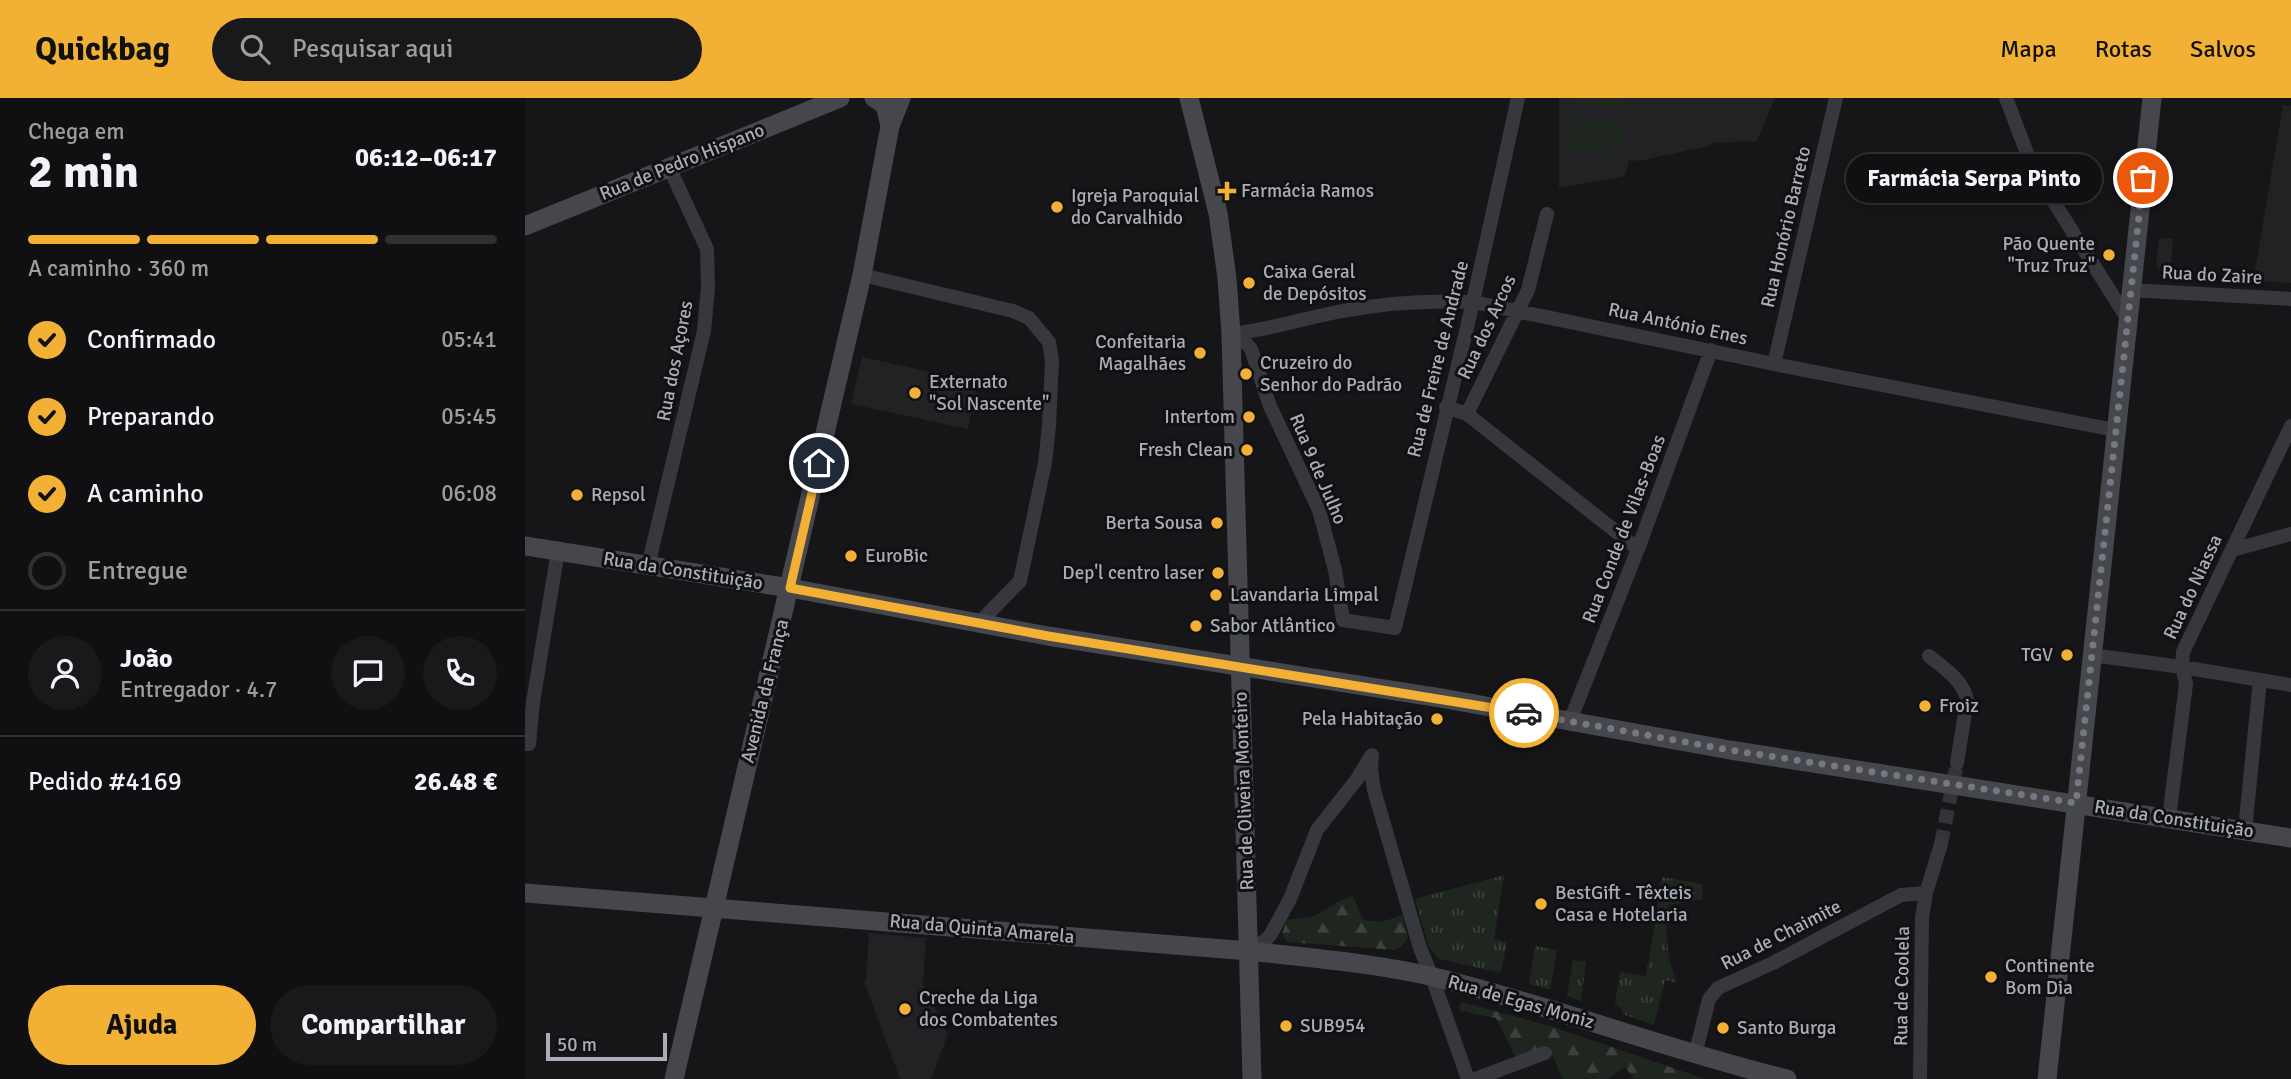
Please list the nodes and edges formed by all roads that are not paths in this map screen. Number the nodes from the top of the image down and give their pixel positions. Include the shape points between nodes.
1 (840, 98) edge
2 (874, 98) edge
3 (901, 98) edge
4 (1189, 98) edge
5 (1518, 98) edge
6 (1836, 98) edge
7 (2006, 98) edge
8 (2152, 98) edge
9 (890, 126) junction
10 (669, 167) junction
11 (1547, 214) dead end
12 (525, 226) edge
13 (862, 275) junction
14 (2130, 290) junction
15 (2291, 299) edge
16 (1472, 302) junction
17 (1519, 312) junction
18 (2127, 318) junction
19 (1231, 334) junction
20 (1711, 350) junction
21 (1774, 364) junction
22 (1446, 407) junction
23 (1468, 414) junction
24 (2291, 426) edge
25 (2115, 430) junction
26 (2291, 534) edge
27 (525, 546) edge
28 (1638, 549) junction
29 (2232, 550) junction
30 (558, 551) junction
31 (648, 566) junction
32 (790, 588) junction
33 (979, 623) junction
34 (1395, 628) joint
35 (2091, 655) junction
36 (1929, 656) dead end
37 (1239, 666) junction
38 (2182, 667) junction
39 (2260, 680) junction
40 (2291, 685) edge
41 (529, 702) edge
42 (1570, 721) junction
43 (525, 744) edge
44 (1957, 763) tunnel mouth
45 (2076, 803) junction
46 (2169, 818) junction
47 (2245, 830) junction
48 (2291, 838) edge
49 (1941, 845) tunnel mouth
50 (525, 893) edge
51 (1926, 893) junction
52 (714, 909) junction
53 (1249, 951) junction
54 (1432, 977) junction
55 (1545, 1053) dead end
56 (1695, 1055) junction
57 (674, 1079) edge
58 (1252, 1079) edge
59 (1468, 1079) edge
60 (1475, 1079) edge
61 (1787, 1079) edge
62 (1920, 1079) edge
63 (2047, 1079) edge

1 - 10 main road, Rua de Pedro Hispano
2 - 9 main road via 885,105
3 - 9 main road, Avenida da França
4 - 19 main road, Rua de Oliveira Monteiro via 1218,213
5 - 16 street, Rua de Freire de Andrade
6 - 21 street, Rua Honório Barreto
7 - 18 street via 2033,169
8 - 14 main road
9 - 13 main road, Avenida da França
10 - 12 main road, Rua de Pedro Hispano
10 - 31 street, Rua dos Açores via 707,249 708,287 704,331
11 - 17 street, Rua dos Arcos
13 - 32 main road, Avenida da França
13 - 33 street via 1013,311 1029,318 1049,342 1052,361 1045,463 1020,581
14 - 15 street, Rua do Zaire
14 - 18 main road
16 - 17 street, Rua António Enes
16 - 19 street, Rua António Enes via 1373,305
16 - 22 street, Rua de Freire de Andrade
17 - 20 street, Rua António Enes
17 - 23 street, Rua dos Arcos
18 - 25 main road
19 - 34 street, Rua 9 de Julho via 1251,349 1270,406 1319,510 1343,620
19 - 37 main road, Rua de Oliveira Monteiro
20 - 21 street, Rua António Enes
20 - 28 street, Rua Conde de Vilas-Boas
21 - 25 street, Rua António Enes
22 - 23 street
22 - 34 street, Rua de Freire de Andrade
23 - 28 street
24 - 29 street, Rua do Niassa
25 - 35 main road
26 - 29 street
27 - 30 main road, Rua da Constituição
28 - 42 street, Rua Conde de Vilas-Boas
29 - 38 street, Rua do Niassa via 2183,652
30 - 31 main road, Rua da Constituição
30 - 41 street
31 - 32 main road, Rua da Constituição
32 - 33 main road, Rua da Constituição
32 - 52 main road, Avenida da França
33 - 37 main road, Rua da Constituição
35 - 38 street
35 - 45 main road
36 - 44 street via 1966,693
37 - 42 main road, Rua da Constituição
37 - 53 main road, Rua de Oliveira Monteiro
38 - 39 street
38 - 46 street, Rua do Niassa via 2186,684
39 - 40 street
39 - 47 street
41 - 43 street via 529,744
42 - 45 main road, Rua da Constituição
45 - 46 main road, Rua da Constituição
45 - 63 main road
46 - 47 main road, Rua da Constituição
47 - 48 main road, Rua da Constituição
49 - 51 street, Rua de Coolela
50 - 52 main road, Rua da Quinta Amarela
51 - 56 street, Rua de Chaimite via 1902,895 1718,988 1709,999
51 - 62 street, Rua de Coolela
52 - 53 main road, Rua da Quinta Amarela
52 - 57 main road, Avenida da França
53 - 54 main road, Rua de Egas Moniz
53 - 54 street via 1271,933 1317,830 1372,755 1374,790
53 - 58 main road, Rua de Oliveira Monteiro
54 - 56 main road, Rua de Egas Moniz
54 - 59 street
55 - 60 street
56 - 61 main road, Rua de Egas Moniz

